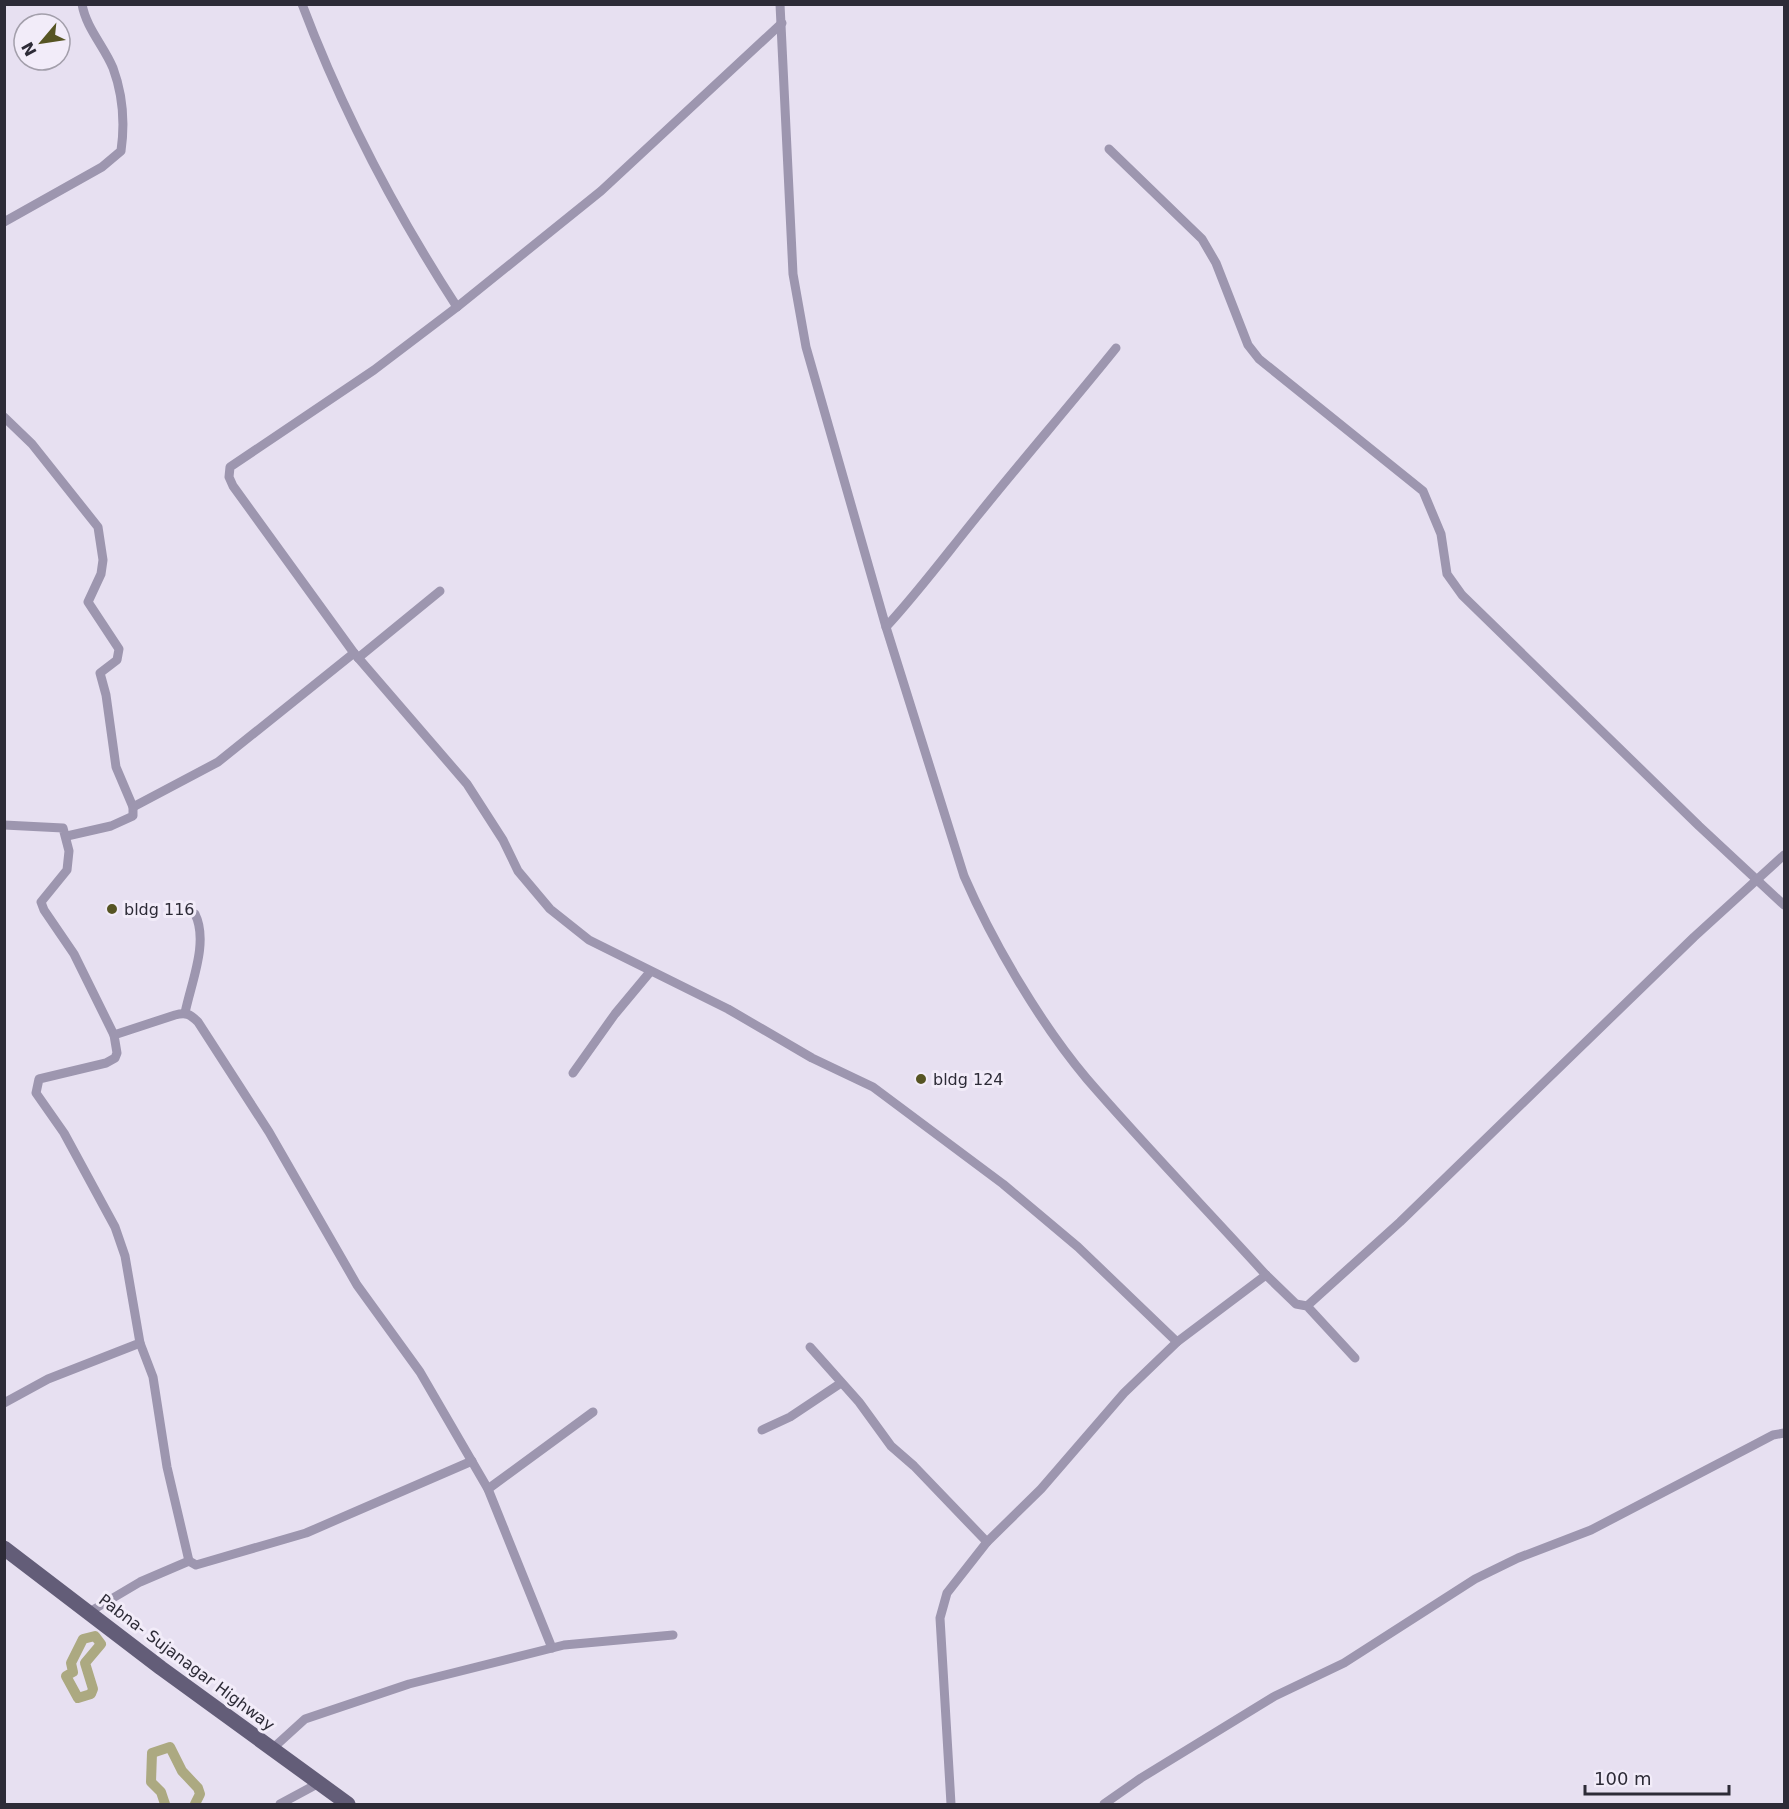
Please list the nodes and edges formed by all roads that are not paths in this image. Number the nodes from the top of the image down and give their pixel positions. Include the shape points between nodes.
1 (82, 4) edge
2 (302, 4) edge
3 (780, 4) edge
4 (782, 23) junction
5 (1109, 149) dead end
6 (4, 222) edge
7 (457, 307) junction
8 (1116, 348) dead end
9 (4, 417) edge
10 (440, 591) dead end
11 (886, 627) junction
12 (356, 656) junction
13 (133, 807) junction
14 (4, 825) edge
15 (67, 836) junction
16 (1785, 855) edge
17 (1757, 879) junction
18 (1785, 905) edge
19 (195, 914) dead end
20 (650, 972) junction
21 (185, 1013) junction
22 (114, 1035) junction
23 (573, 1073) dead end
24 (1266, 1275) junction
25 (1307, 1306) junction
26 (1177, 1342) junction
27 (140, 1343) junction
28 (810, 1347) dead end
29 (1355, 1358) dead end
30 (841, 1383) junction
31 (4, 1403) edge
32 (593, 1412) dead end
33 (762, 1430) dead end
34 (1785, 1433) edge
35 (472, 1461) junction
36 (488, 1489) junction
37 (987, 1542) junction
38 (4, 1548) edge
39 (189, 1561) junction
40 (91, 1611) junction
41 (673, 1635) dead end
42 (552, 1648) junction
43 (272, 1749) junction
44 (319, 1783) junction
45 (280, 1804) edge
46 (348, 1804) edge
47 (951, 1804) edge
48 (1104, 1804) edge

1 - 6 street via 113,67 123,106 122,151 102,167
2 - 7 street via 362,141 420,250
3 - 4 street
4 - 7 street via 601,191
4 - 11 street via 789,212 797,295 806,347
5 - 17 street via 1202,239 1216,262 1248,345 1259,358 1424,490 1441,534 1447,574 1462,595
7 - 12 street via 374,370 230,467 233,486
8 - 11 street
9 - 13 street via 32,444 98,527 103,560 88,602 119,649 117,660 100,673 116,767
10 - 12 street
11 - 24 street via 964,876 1009,961 1060,1043 1087,1078
12 - 13 street via 218,762
12 - 20 street via 467,784 518,871 538,896 589,940
13 - 15 street via 131,819
14 - 15 street via 63,828
15 - 22 street via 67,870 41,902 74,954
16 - 17 street
17 - 18 street
17 - 25 street via 1400,1222
19 - 21 street via 200,954
20 - 23 street
20 - 26 street via 873,1087 1003,1184 1078,1247
21 - 22 street
21 - 35 street via 198,1022 269,1132 357,1285 420,1372
22 - 27 street via 115,1058 39,1079 36,1092 64,1133 115,1227 125,1256
24 - 25 street via 1296,1304
24 - 26 street
25 - 29 street
26 - 37 street via 1124,1393 1041,1489
27 - 31 street via 48,1379
27 - 39 street via 153,1377 167,1467
28 - 30 street
30 - 33 street via 790,1417
30 - 37 street via 891,1446
32 - 36 street
34 - 48 street via 1773,1435 1591,1530 1475,1579 1344,1664 1275,1696
35 - 36 street
35 - 39 street via 306,1533 215,1561 196,1565
36 - 42 street
37 - 47 street via 947,1593 940,1618
38 - 40 main road, Pabna- Sujanagar Highway
39 - 40 street via 140,1582
40 - 43 main road, Pabna- Sujanagar Highway
41 - 42 street
42 - 43 street via 409,1684 305,1719
43 - 44 main road, Pabna- Sujanagar Highway
44 - 45 street
44 - 46 main road, Pabna- Sujanagar Highway

